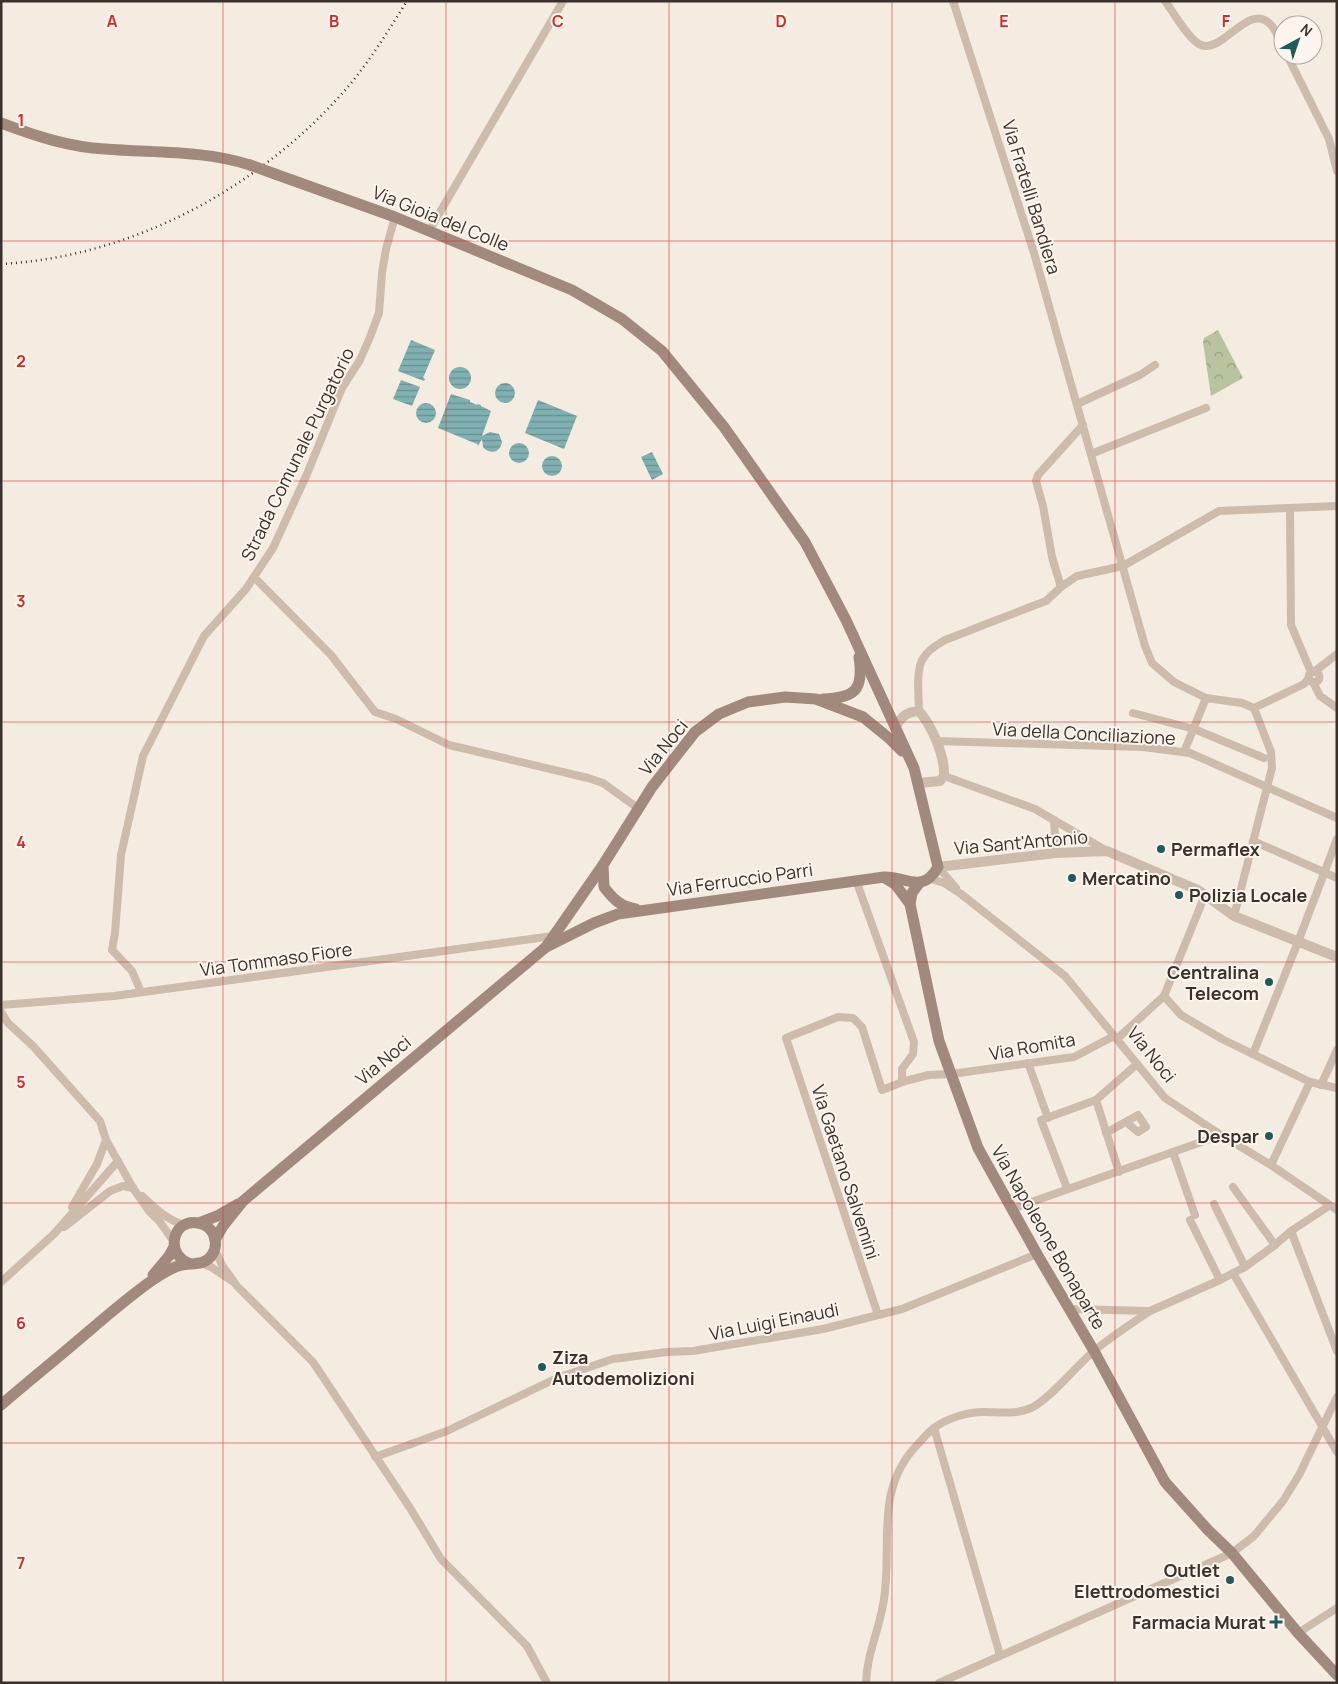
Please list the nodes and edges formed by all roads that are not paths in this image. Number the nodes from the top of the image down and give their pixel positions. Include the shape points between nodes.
1 (563, 1) edge
2 (953, 1) edge
3 (1165, 1) edge
4 (1273, 29) edge
5 (1292, 65) edge
6 (1, 123) edge
7 (1337, 171) edge
8 (395, 217) junction
9 (429, 231) junction
10 (1155, 365) dead end
11 (1077, 404) junction
12 (1206, 408) dead end
13 (1084, 425) junction
14 (1091, 454) junction
15 (1337, 506) edge
16 (1290, 508) junction
17 (1123, 566) junction
18 (254, 577) junction
19 (1061, 587) junction
20 (856, 643) junction
21 (1337, 654) edge
22 (1312, 676) junction
23 (1206, 698) junction
24 (816, 699) junction
25 (1254, 708) junction
26 (1337, 708) edge
27 (919, 712) junction
28 (1133, 713) dead end
29 (895, 728) junction
30 (1194, 729) junction
31 (936, 741) junction
32 (1184, 752) junction
33 (1264, 758) dead end
34 (910, 760) junction
35 (944, 776) junction
36 (918, 783) junction
37 (1266, 787) junction
38 (639, 809) junction
39 (1337, 818) edge
40 (1054, 820) junction
41 (1337, 839) edge
42 (1253, 841) junction
43 (1107, 851) junction
44 (1056, 854) junction
45 (603, 865) junction
46 (938, 867) junction
47 (1324, 872) junction
48 (884, 877) junction
49 (1337, 878) edge
50 (856, 880) junction
51 (924, 880) junction
52 (961, 894) junction
53 (1205, 896) junction
54 (910, 904) junction
55 (642, 910) junction
56 (1234, 916) junction
57 (553, 936) junction
58 (1298, 942) junction
59 (546, 946) junction
60 (1337, 957) edge
61 (141, 992) junction
62 (1164, 996) junction
63 (1, 1005) edge
64 (1, 1012) edge
65 (1115, 1037) junction
66 (786, 1038) joint
67 (1337, 1050) edge
68 (1253, 1054) junction
69 (1028, 1064) junction
70 (1137, 1064) junction
71 (951, 1074) junction
72 (902, 1082) junction
73 (1310, 1082) junction
74 (1321, 1085) junction
75 (1337, 1088) edge
76 (1096, 1100) junction
77 (1045, 1119) junction
78 (1126, 1122) dead end
79 (1106, 1133) junction
80 (1221, 1136) junction
81 (106, 1140) junction
82 (1173, 1152) junction
83 (118, 1161) junction
84 (1271, 1165) junction
85 (1119, 1172) junction
86 (1233, 1187) dead end
87 (133, 1188) junction
88 (1067, 1188) junction
89 (244, 1201) junction
90 (1214, 1204) dead end
91 (1329, 1206) junction
92 (1012, 1209) junction
93 (1337, 1210) edge
94 (199, 1223) junction
95 (184, 1225) junction
96 (1291, 1231) junction
97 (54, 1234) junction
98 (174, 1244) junction
99 (215, 1245) junction
100 (1275, 1246) junction
101 (1037, 1254) junction
102 (196, 1264) junction
103 (1245, 1266) junction
104 (1233, 1273) junction
105 (1220, 1280) junction
106 (1, 1282) edge
107 (237, 1286) junction
108 (138, 1290) junction
109 (1070, 1309) junction
110 (1150, 1311) junction
111 (878, 1315) junction
112 (1094, 1351) junction
113 (1337, 1351) edge
114 (1337, 1397) edge
115 (1, 1405) edge
116 (934, 1428) junction
117 (1322, 1428) junction
118 (1337, 1452) edge
119 (375, 1457) junction
120 (1232, 1554) junction
121 (1337, 1608) edge
122 (1298, 1633) junction
123 (1000, 1655) junction
124 (1337, 1675) edge
125 (547, 1683) edge
126 (866, 1683) edge
127 (939, 1683) edge

1 - 9 street
2 - 11 street, Via Fratelli Bandiera via 1034,253
3 - 4 street via 1198,44 1214,44 1254,18 1263,19
5 - 7 street via 1329,139
6 - 8 main road, Via Gioia del Colle, bridge via 57,142 104,149 209,155 250,165
8 - 9 main road, Via Gioia del Colle
8 - 18 street, Strada Comunale Purgatorio via 386,249 379,313 370,337 342,388 273,548
9 - 20 main road, Via Gioia del Colle via 572,290 622,319 662,350 724,427 805,542
10 - 11 street
11 - 13 street, Via Fratelli Bandiera
12 - 14 street
13 - 14 street, Via Fratelli Bandiera
13 - 19 street via 1036,481
14 - 17 street, Via Fratelli Bandiera
15 - 16 street
16 - 17 street via 1219,511
16 - 22 street via 1291,626
17 - 19 street via 1077,576
17 - 23 street, Via Fratelli Bandiera via 1152,663 1174,682
18 - 38 street via 331,655 375,712 449,746 603,783
18 - 61 street, Strada Comunale Purgatorio via 204,636 143,756 121,855 112,950 132,971
19 - 27 street via 1046,601 945,640 930,650 922,659 918,680
20 - 24 main road via 861,670 859,684 851,693 839,698
20 - 29 main road
21 - 22 street
22 - 25 street via 1304,684
22 - 26 street via 1320,696
23 - 25 street via 1242,702
23 - 30 street
24 - 34 main road, Via Noci via 863,717
24 - 38 main road, Via Noci via 785,697 748,702 719,714 694,732
25 - 37 street via 1270,752 1272,768
27 - 29 street via 904,715
27 - 31 street via 927,720
28 - 30 street
29 - 34 main road
30 - 32 street
30 - 33 street
31 - 32 street, Via della Conciliazione via 1143,747
31 - 35 street via 945,768
32 - 37 street, Via della Conciliazione
34 - 36 main road
35 - 36 street via 940,781
35 - 40 street via 1035,809
36 - 46 main road
37 - 39 street, Via della Conciliazione
37 - 42 street
38 - 45 main road, Via Noci
40 - 43 street
40 - 44 street
41 - 47 street
42 - 47 street
42 - 56 street
43 - 44 street, Via Sant'Antonio
43 - 53 street via 1198,890
44 - 46 street, Via Sant'Antonio
45 - 55 main road via 604,887 612,897 627,908
45 - 57 main road, Via Noci
46 - 51 main road
46 - 52 street, Via Noci
47 - 49 street
47 - 58 street
48 - 50 main road, Via Ferruccio Parri
48 - 51 main road, Via Ferruccio Parri via 895,876 914,883
48 - 54 main road, Via Napoleone Bonaparte via 895,884
50 - 55 main road, Via Ferruccio Parri
50 - 72 street via 914,1042 913,1054 902,1070
51 - 52 street, Via Noci via 944,883
51 - 54 main road via 912,893
52 - 65 street, Via Noci via 1065,976
53 - 56 street
53 - 62 street
54 - 71 main road, Via Napoleone Bonaparte via 939,1041
55 - 59 main road, Via Ferruccio Parri via 594,923
56 - 58 street
57 - 59 main road, Via Noci
57 - 61 street, Via Tommaso Fiore
58 - 60 street
58 - 68 street
59 - 89 main road, Via Noci
61 - 63 street, Via Tommaso Fiore
62 - 65 street, Via Romita
62 - 68 street via 1181,1015
64 - 81 street via 100,1121
65 - 69 street, Via Romita via 1074,1057
65 - 70 street, Via Noci
66 - 72 street, Via Romita via 838,1017 853,1018 862,1027 882,1090
66 - 111 street, Via Gaetano Salvemini
67 - 74 street
68 - 73 street
69 - 71 street, Via Romita
69 - 77 street
70 - 76 street
70 - 80 street, Via Noci via 1165,1098
71 - 72 street, Via Romita via 929,1075
71 - 92 main road, Via Napoleone Bonaparte via 978,1148
73 - 74 street
73 - 84 street
74 - 75 street
76 - 77 street
76 - 79 street
77 - 88 street
78 - 79 street
79 - 85 street
80 - 82 street
80 - 84 street, Via Noci
81 - 83 street
81 - 97 street via 90,1180
82 - 85 street
82 - 105 street via 1192,1217
83 - 87 street
83 - 97 street
84 - 91 street, Via Noci
85 - 88 street
86 - 100 street
87 - 95 street via 165,1216
87 - 97 street via 123,1186 110,1191
87 - 98 street
88 - 92 street
89 - 94 main road, Via Noci
89 - 99 main road, Via Noci via 223,1226
90 - 103 street
91 - 93 street, Via Noci
91 - 96 street
92 - 101 main road, Via Napoleone Bonaparte
94 - 95 main road
94 - 99 main road via 211,1230
95 - 98 main road via 177,1232
96 - 100 street
96 - 113 street
97 - 106 street
98 - 102 main road via 178,1256
98 - 108 main road via 159,1268
99 - 102 main road via 210,1258
99 - 107 street via 222,1265
100 - 103 street
101 - 109 main road, Via Napoleone Bonaparte
101 - 111 street, Via Luigi Einaudi via 902,1309
102 - 107 street via 211,1267
102 - 108 main road via 164,1272
103 - 104 street
104 - 105 street
104 - 117 street
105 - 110 street
107 - 119 street via 313,1362
108 - 115 main road
109 - 110 street
109 - 112 main road, Via Napoleone Bonaparte
110 - 112 street
111 - 119 street, Via Luigi Einaudi via 823,1329 702,1350 613,1359 557,1378 447,1431
112 - 116 street via 1033,1407 1018,1412 967,1414
112 - 120 main road, Via Napoleone Bonaparte via 1165,1482
114 - 117 street
116 - 123 street
116 - 126 street via 908,1455 897,1473 888,1501 883,1606 871,1645
117 - 118 street
117 - 120 street via 1283,1501 1254,1536
119 - 125 street via 441,1559 527,1646
120 - 122 main road, Via Napoleone Bonaparte
120 - 123 street
121 - 122 street
122 - 124 main road, Via Napoleone Bonaparte
123 - 127 street

